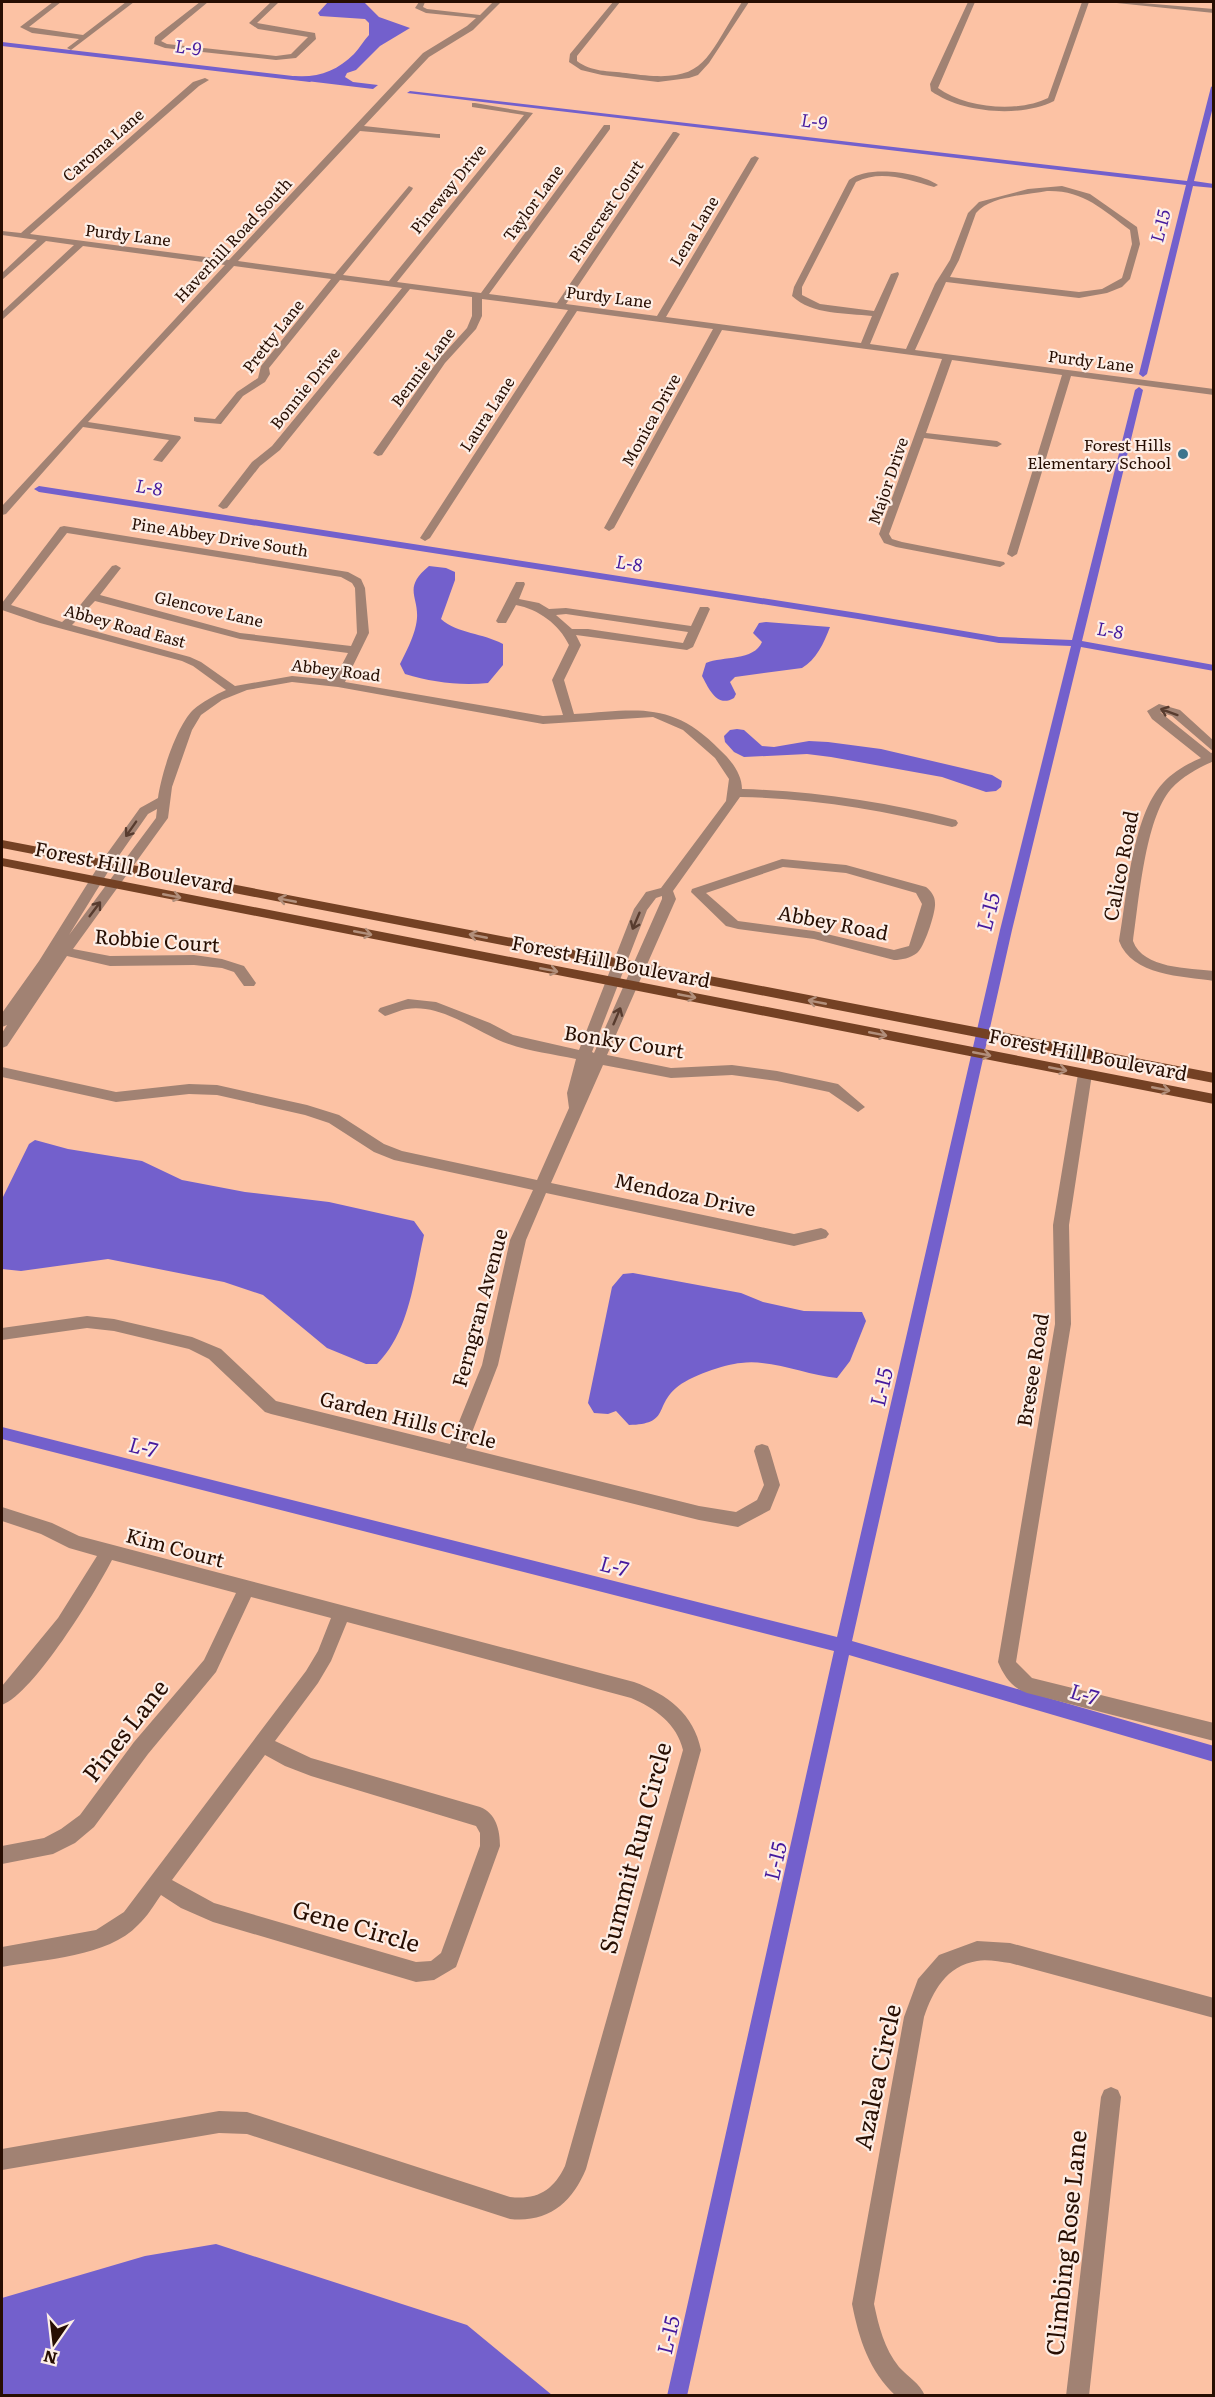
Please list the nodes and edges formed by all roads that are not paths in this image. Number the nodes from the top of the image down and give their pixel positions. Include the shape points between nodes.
1 (57, 2) edge
2 (130, 2) edge
3 (204, 2) edge
4 (275, 2) edge
5 (422, 2) edge
6 (497, 2) edge
7 (616, 2) edge
8 (745, 2) edge
9 (971, 2) edge
10 (1086, 2) edge
11 (1111, 2) edge
12 (1214, 11) edge
13 (483, 17) junction
14 (84, 37) junction
15 (71, 48) dead end
16 (205, 80) dead end
17 (475, 105) dead end
18 (606, 127) dead end
19 (358, 128) junction
20 (676, 134) dead end
21 (437, 136) dead end
22 (755, 158) dead end
23 (934, 185) dead end
24 (409, 188) dead end
25 (2, 233) edge
26 (23, 236) junction
27 (43, 239) junction
28 (80, 244) junction
29 (231, 263) junction
30 (896, 274) dead end
31 (2, 277) edge
32 (339, 277) junction
33 (945, 279) junction
34 (391, 284) junction
35 (408, 286) junction
36 (480, 296) junction
37 (560, 306) junction
38 (574, 308) junction
39 (876, 314) junction
40 (2, 317) edge
41 (660, 319) junction
42 (719, 327) junction
43 (864, 346) junction
44 (909, 352) junction
45 (948, 357) junction
46 (1067, 372) junction
47 (1214, 392) edge
48 (198, 419) dead end
49 (81, 424) junction
50 (920, 435) junction
51 (997, 444) dead end
52 (378, 453) dead end
53 (158, 460) dead end
54 (224, 506) dead end
55 (2, 512) edge
56 (609, 528) dead end
57 (425, 538) dead end
58 (1012, 554) dead end
59 (1000, 564) dead end
60 (116, 568) dead end
61 (520, 584) dead end
62 (93, 597) junction
63 (512, 601) junction
64 (3, 606) edge
65 (704, 609) dead end
66 (547, 613) junction
67 (502, 621) dead end
68 (64, 626) junction
69 (695, 630) junction
70 (569, 632) junction
71 (355, 650) junction
72 (338, 684) junction
73 (234, 691) junction
74 (570, 719) junction
75 (1212, 754) edge
76 (736, 793) junction
77 (163, 801) junction
78 (952, 822) dead end
79 (2, 844) edge
80 (2, 862) edge
81 (775, 864) joint
82 (106, 865) junction
83 (125, 869) junction
84 (96, 881) junction
85 (114, 884) junction
86 (666, 891) junction
87 (59, 950) junction
88 (618, 963) junction
89 (640, 967) junction
90 (1214, 976) edge
91 (613, 982) junction
92 (249, 983) dead end
93 (629, 985) junction
94 (385, 1011) dead end
95 (2, 1022) edge
96 (2, 1043) edge
97 (592, 1056) junction
98 (2, 1072) edge
99 (1084, 1074) junction
100 (1214, 1078) edge
101 (1214, 1099) edge
102 (858, 1107) dead end
103 (540, 1186) junction
104 (821, 1234) dead end
105 (2, 1334) edge
106 (762, 1450) dead end
107 (455, 1454) junction
108 (2, 1514) edge
109 (108, 1552) junction
110 (247, 1588) junction
111 (342, 1613) junction
112 (2, 1697) edge
113 (1214, 1732) edge
114 (263, 1744) junction
115 (2, 1855) edge
116 (159, 1883) junction
117 (2, 1957) edge
118 (1214, 2008) edge
119 (1111, 2097) dead end
120 (2, 2160) edge
121 (914, 2396) edge
122 (1077, 2396) edge

1 - 14 street via 24,27
2 - 14 street
3 - 4 street via 158,39 158,44 285,58 296,54 313,36 253,24
5 - 13 street via 419,8 426,11
6 - 13 street, Haverhill Road South
7 - 8 street via 572,61 586,70 670,79 696,72
9 - 10 street via 933,86 935,91 945,98 1028,108 1052,99
11 - 12 street
13 - 19 street, Haverhill Road South via 426,55
14 - 15 street
16 - 26 street, Caroma Lane
17 - 34 street, Pineway Drive via 529,113
18 - 36 street, Taylor Lane
19 - 21 street
19 - 29 street, Haverhill Road South
20 - 37 street, Pinecrest Court
22 - 41 street, Lena Lane
23 - 39 street via 920,179 883,175 853,181 798,286 797,296 813,305
24 - 32 street
25 - 26 street, Purdy Lane
26 - 27 street, Purdy Lane
27 - 28 street, Purdy Lane
27 - 31 street
28 - 29 street, Purdy Lane
28 - 40 street
29 - 32 street, Purdy Lane
29 - 49 street, Haverhill Road South
30 - 39 street
32 - 34 street, Purdy Lane
32 - 48 street, Pretty Lane via 264,368 262,380 240,394 218,422
33 - 33 street via 977,207 1042,188 1064,187 1085,192 1136,234 1126,279 1104,291 1079,295
33 - 44 street via 939,284
34 - 35 street, Purdy Lane
35 - 36 street, Purdy Lane
35 - 54 street, Bonnie Drive
36 - 37 street, Purdy Lane
36 - 52 street, Bennie Lane via 471,329 442,361
37 - 38 street, Purdy Lane
38 - 41 street, Purdy Lane
38 - 57 street, Laura Lane
39 - 43 street
41 - 42 street, Purdy Lane
42 - 43 street, Purdy Lane
42 - 56 street, Monica Drive
43 - 44 street, Purdy Lane
44 - 45 street, Purdy Lane
45 - 46 street, Purdy Lane
45 - 50 street, Major Drive
46 - 47 street, Purdy Lane
46 - 58 street
49 - 53 street via 176,438
49 - 55 street, Haverhill Road South
50 - 51 street
50 - 59 street, Major Drive via 884,534 888,541
60 - 62 street
61 - 63 street
62 - 68 street
62 - 71 street, Glencove Lane via 246,637
63 - 66 street via 535,605
63 - 67 street
64 - 68 street, Abbey Road East
64 - 71 street, Pine Abbey Drive South via 64,529 349,576 360,588 363,633
65 - 69 street
66 - 69 street via 566,611
66 - 70 street
68 - 73 street, Abbey Road East via 186,659
69 - 70 street via 687,647
70 - 74 street via 575,645 558,680
71 - 72 street, Pine Abbey Drive South
72 - 73 street, Abbey Road via 292,679
72 - 74 street, Abbey Road via 543,720
73 - 77 street, Abbey Road via 206,706 190,721
74 - 76 street, Abbey Road via 628,712 649,713 679,722 723,760 736,782
75 - 90 street, Calico Road via 1162,791 1146,823 1126,941 1129,952 1150,964
76 - 78 street via 794,794
76 - 86 street
77 -> 82 street via 144,811
77 - 83 street, Abbey Road via 162,818
79 - 82 main road, Forest Hill Boulevard
80 - 84 main road, Forest Hill Boulevard
81 - 81 street, Abbey Road via 696,892 738,925 814,935 894,955 909,952 917,944 929,904 921,890 846,869
82 - 83 main road, Forest Hill Boulevard
82 - 84 street
83 - 85 street
88 -> 83 main road, Forest Hill Boulevard
84 - 85 main road, Forest Hill Boulevard
84 - 87 street
87 -> 85 street
85 -> 91 main road, Forest Hill Boulevard
86 -> 88 street via 651,895 641,909
86 - 89 street via 669,899
87 - 92 street, Robbie Court via 116,961 194,960 222,964 239,969
87 - 95 street
87 - 96 street
88 - 89 main road, Forest Hill Boulevard
88 - 91 street, Ferngran Avenue
89 - 93 street, Ferngran Avenue
100 -> 89 main road, Forest Hill Boulevard
91 - 93 main road, Forest Hill Boulevard
91 - 97 street, Ferngran Avenue
97 -> 93 street, Ferngran Avenue
93 -> 99 main road, Forest Hill Boulevard
94 - 97 street, Bonky Court via 408,1004 436,1007 508,1038
97 - 102 street, Bonky Court via 671,1073 732,1070 777,1076 833,1088
97 - 103 street, Ferngran Avenue via 576,1108
98 - 103 street, Mendoza Drive via 116,1097 217,1090 334,1119 393,1155
99 -> 101 main road, Forest Hill Boulevard
99 - 113 street, Bresee Road via 1061,1225 1063,1324 1007,1662 1027,1685
103 - 104 street, Mendoza Drive via 794,1240
103 - 107 street, Ferngran Avenue via 513,1257 490,1365
105 - 107 street, Garden Hills Circle via 87,1323 114,1325 192,1343 215,1354 271,1407
106 - 107 street, Garden Hills Circle via 772,1485 764,1505 738,1520
108 - 109 street, Kim Court
109 - 110 street, Kim Court
109 - 112 street via 84,1599 63,1628
110 - 111 street, Kim Court
110 - 115 street, Pines Lane via 210,1666 141,1748 87,1821 46,1847
111 - 114 street via 312,1677
111 - 120 street, Summit Run Circle via 634,1690 665,1707 691,1738 692,1750 662,1866 569,2182 551,2202 523,2210 260,2127 219,2122
114 - 116 street
114 - 116 street, Gene Circle via 292,1760 480,1815 488,1824 490,1846 449,1960 440,1969 416,1972 213,1912
116 - 117 street via 131,1919 108,1935
118 - 121 street, Azalea Circle via 1010,1953 976,1951 946,1962 925,1986 910,2040 863,2304 872,2345 894,2381
119 - 122 street, Climbing Rose Lane

